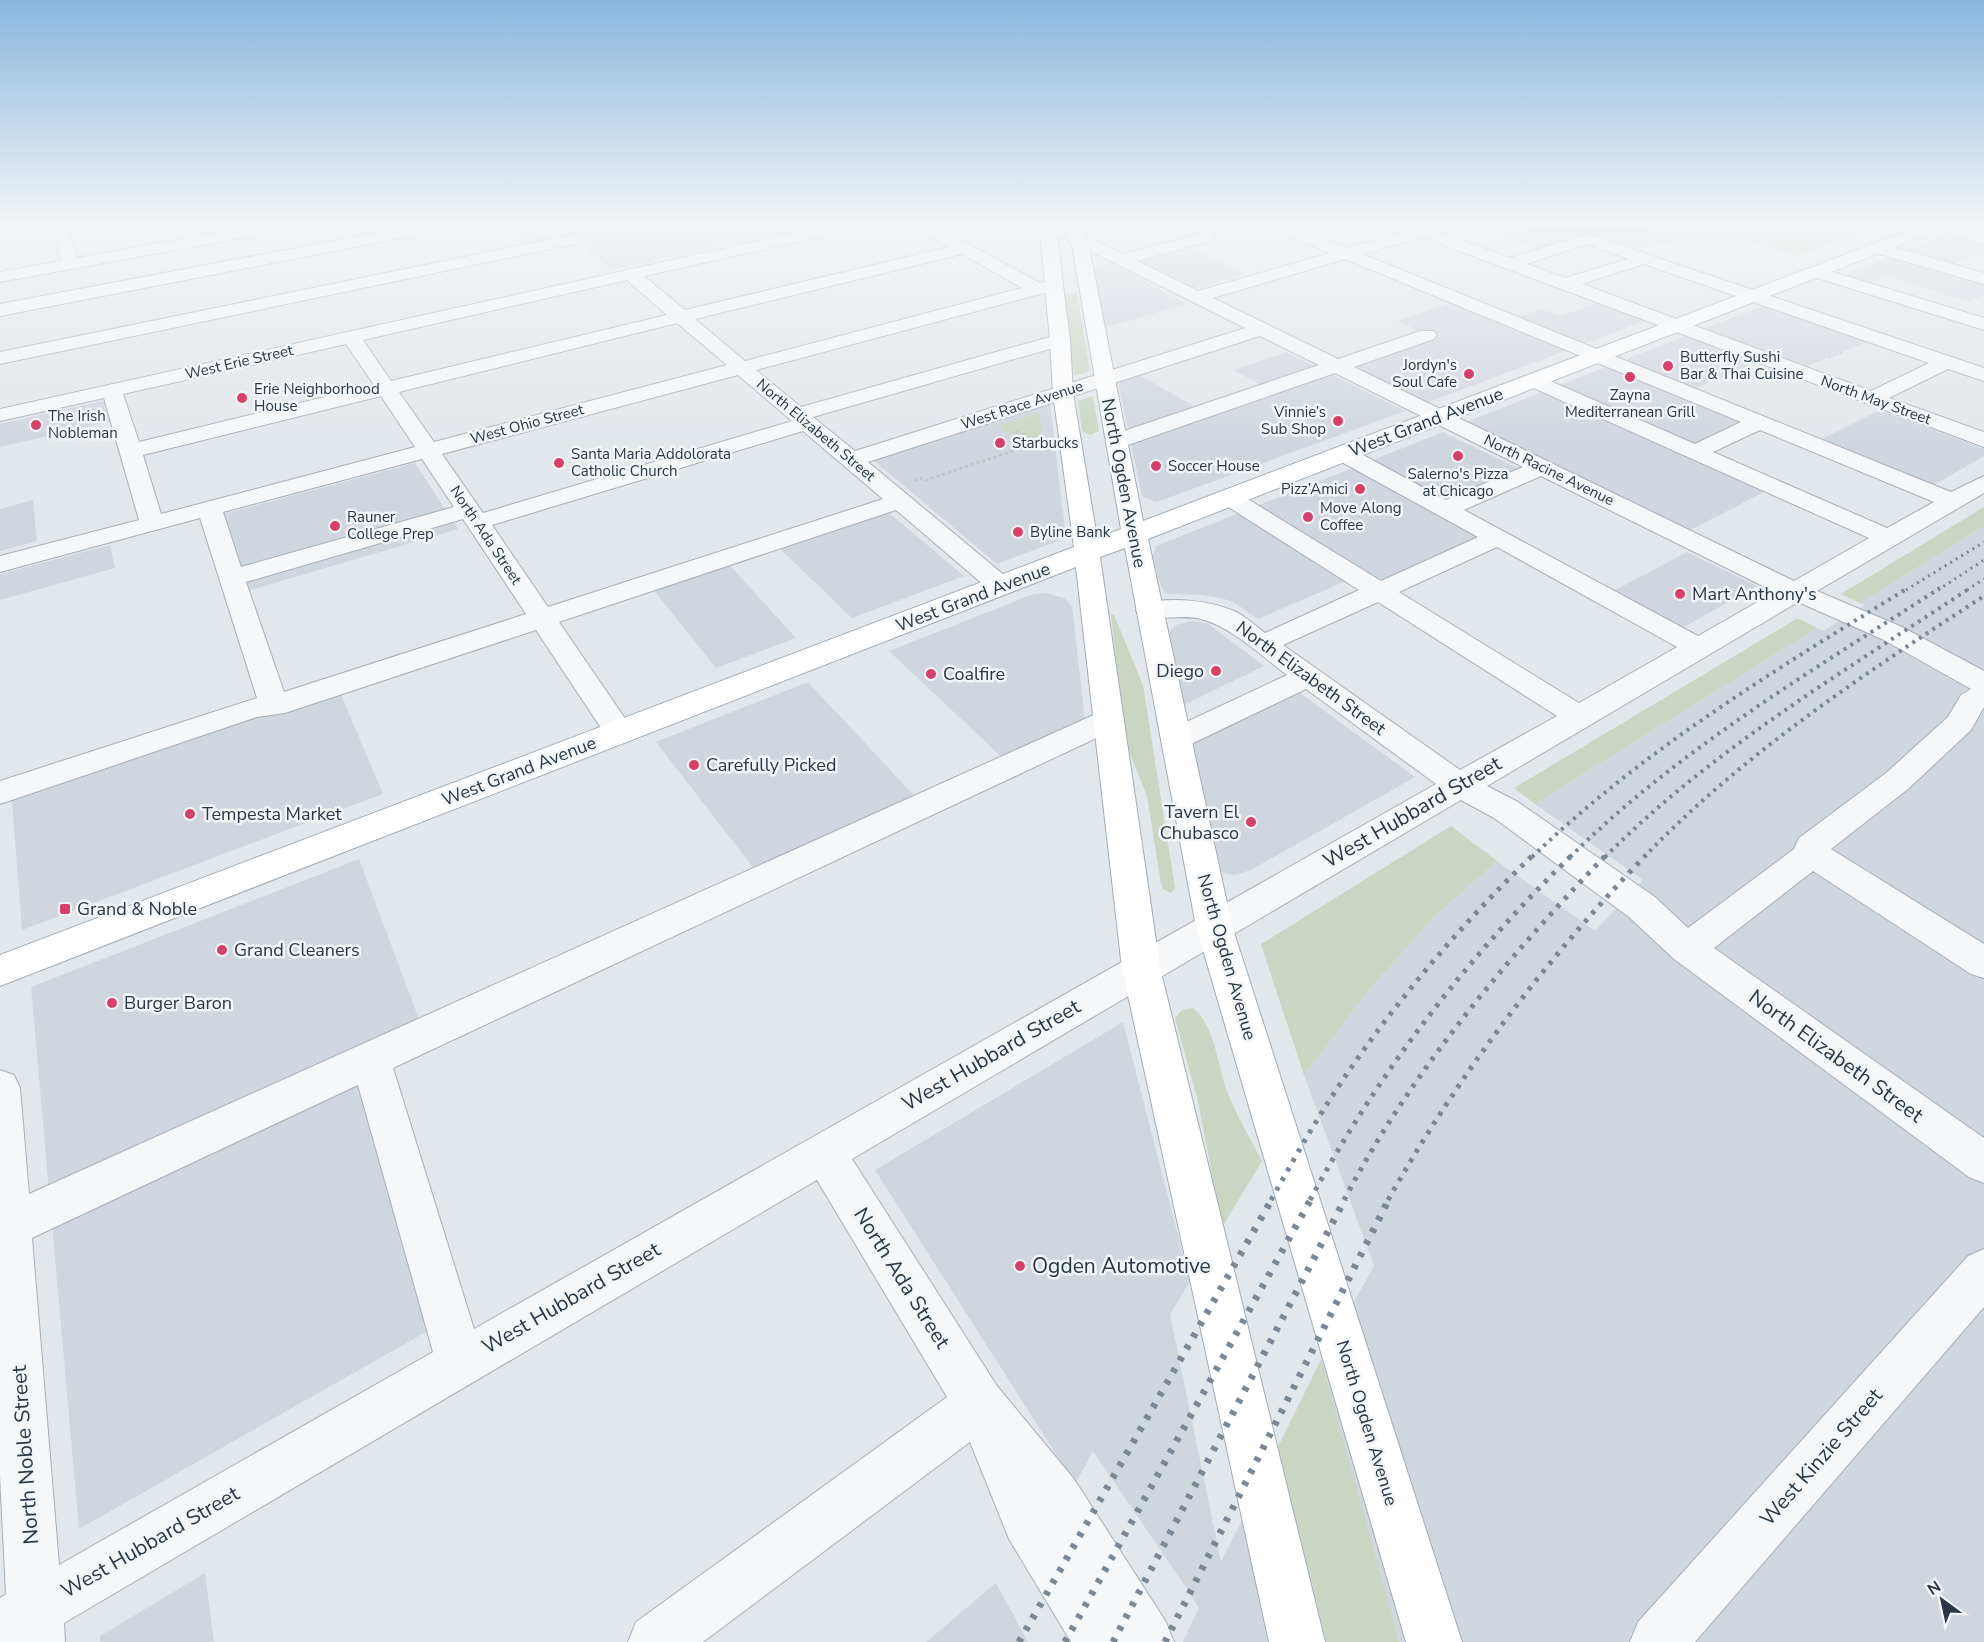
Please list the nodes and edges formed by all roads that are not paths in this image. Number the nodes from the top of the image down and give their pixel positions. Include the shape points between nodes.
1 (59, 299) edge
2 (288, 299) edge
3 (521, 299) edge
4 (659, 299) edge
5 (756, 299) edge
6 (1002, 299) edge
7 (1049, 299) edge
8 (1089, 299) edge
9 (1200, 299) edge
10 (1457, 299) edge
11 (1604, 299) edge
12 (1750, 299) edge
13 (1759, 299) edge
14 (1902, 299) edge
15 (1460, 300) junction
16 (1969, 302) dead end
17 (0, 310) edge
18 (1429, 310) dead end
19 (1945, 312) junction
20 (681, 317) junction
21 (1984, 324) edge
22 (1407, 326) dead end
23 (1677, 326) junction
24 (1262, 329) junction
25 (351, 337) junction
26 (1060, 340) junction
27 (1598, 356) junction
28 (0, 358) edge
29 (1947, 362) junction
30 (1336, 366) junction
31 (741, 368) junction
32 (1984, 375) edge
33 (1103, 380) junction
34 (1534, 381) junction
35 (386, 388) junction
36 (112, 390) junction
37 (1063, 393) junction
38 (1872, 398) junction
39 (0, 415) edge
40 (1441, 417) junction
41 (802, 419) junction
42 (1760, 422) junction
43 (1984, 440) edge
44 (1117, 441) junction
45 (429, 450) junction
46 (130, 451) junction
47 (1695, 452) junction
48 (1344, 454) junction
49 (851, 460) junction
50 (1542, 467) junction
51 (1984, 483) edge
52 (905, 491) junction
53 (1230, 498) junction
54 (1953, 501) junction
55 (209, 508) junction
56 (1445, 509) junction
57 (473, 516) junction
58 (152, 524) junction
59 (1135, 535) junction
60 (1497, 538) junction
61 (1889, 538) junction
62 (1087, 553) junction
63 (0, 564) edge
64 (232, 578) junction
65 (1001, 586) junction
66 (1379, 591) junction
67 (1795, 592) junction
68 (1149, 610) junction
69 (543, 619) junction
70 (1263, 644) junction
71 (1698, 647) junction
72 (1308, 677) junction
73 (1984, 685) edge
74 (1984, 693) edge
75 (274, 706) junction
76 (1579, 716) junction
77 (1109, 720) junction
78 (620, 733) junction
79 (1176, 739) junction
80 (1460, 785) junction
81 (0, 793) edge
82 (1812, 854) junction
83 (1214, 926) junction
84 (1687, 949) junction
85 (1984, 963) edge
86 (1141, 968) junction
87 (0, 971) edge
88 (371, 1060) junction
89 (0, 1088) edge
90 (824, 1152) junction
91 (1984, 1163) edge
92 (5, 1228) edge
93 (1984, 1272) edge
94 (460, 1362) junction
95 (979, 1404) junction
96 (24, 1627) edge
97 (656, 1642) edge
98 (1103, 1642) edge
99 (1146, 1642) edge
100 (1297, 1642) edge
101 (1434, 1642) edge
102 (1658, 1642) edge

1 - 17 street
2 - 28 street
3 - 25 street, West Erie Street
4 - 20 street, North Elizabeth Street
5 - 20 street
6 - 31 street, West Ohio Street
7 - 26 main road
8 - 33 main road, North Ogden Avenue
9 - 24 street, North Racine Avenue
10 - 15 street
11 - 23 street, North May Street
12 - 23 main road, West Grand Avenue
13 - 29 street
14 - 19 street
15 - 18 street
15 - 27 street
16 - 19 street
19 - 21 street
20 - 31 street, North Elizabeth Street
20 - 35 street
22 - 30 street via 1427,334
23 - 27 main road, West Grand Avenue
23 - 38 street, North May Street
24 - 30 street, North Racine Avenue
24 - 33 street, West Race Avenue
25 - 35 street, North Ada Street
25 - 36 street, West Erie Street
26 - 37 main road
26 - 41 street
27 - 34 main road, West Grand Avenue
27 - 42 street
29 - 32 street
29 - 38 street
30 - 40 street, North Racine Avenue
30 - 44 street
31 - 41 street, North Elizabeth Street
31 - 45 street, West Ohio Street
33 - 37 street, West Race Avenue
33 - 44 main road, North Ogden Avenue
34 - 40 main road, West Grand Avenue
34 - 47 street
35 - 45 street, North Ada Street
35 - 46 street
36 - 39 street, West Erie Street
36 - 46 street
37 - 49 street, West Race Avenue
37 - 62 main road
38 - 43 street, North May Street
40 - 48 main road, West Grand Avenue
40 - 50 street, North Racine Avenue
41 - 49 street, North Elizabeth Street
41 - 57 street
42 - 47 street
42 - 54 street
44 - 59 main road, North Ogden Avenue via 1126,507
45 - 55 street, West Ohio Street
45 - 57 street, North Ada Street
46 - 58 street
47 - 61 street
48 - 53 main road, West Grand Avenue
48 - 56 street
49 - 52 street, North Elizabeth Street
50 - 56 street
50 - 67 street, North Racine Avenue
51 - 54 street, West Hubbard Street
52 - 65 street, North Elizabeth Street
52 - 69 street
53 - 59 main road, West Grand Avenue
53 - 66 street
54 - 61 street, West Hubbard Street
55 - 58 street, West Ohio Street
55 - 64 street
56 - 60 street
57 - 64 street
57 - 69 street, North Ada Street
58 - 63 street, West Ohio Street
59 - 62 main road, West Grand Avenue
59 - 68 main road, North Ogden Avenue
60 - 66 street
60 - 71 street
61 - 67 street, West Hubbard Street
62 - 65 main road, West Grand Avenue
62 - 77 main road
64 - 75 street
65 - 78 main road, West Grand Avenue
66 - 70 street
66 - 76 street
67 - 71 street, West Hubbard Street
67 - 73 street, North Racine Avenue via 1836,621 1934,669
68 - 70 street, North Elizabeth Street via 1215,613
68 - 79 main road, North Ogden Avenue
69 - 75 street
69 - 78 street, North Ada Street
70 - 72 street, North Elizabeth Street
71 - 76 street, West Hubbard Street
72 - 79 street
72 - 80 street, North Elizabeth Street
74 - 82 street via 1971,702 1960,723 1897,781 1811,847
75 - 81 street via 254,708
76 - 80 street, West Hubbard Street
77 - 86 main road
77 - 88 street
78 - 87 main road, West Grand Avenue
79 - 83 main road, North Ogden Avenue
80 - 83 street, West Hubbard Street
80 - 84 street, North Elizabeth Street via 1489,820 1625,919
82 - 84 street
82 - 85 street
83 - 86 street, West Hubbard Street
83 - 101 main road, North Ogden Avenue
84 - 91 street, North Elizabeth Street
86 - 90 street, West Hubbard Street
86 - 100 main road
88 - 92 street
88 - 94 street
89 - 92 street, North Noble Street
90 - 94 street, West Hubbard Street
90 - 95 street, North Ada Street
92 - 96 street, North Noble Street
93 - 102 street, West Kinzie Street
94 - 96 street, West Hubbard Street
95 - 97 street
95 - 98 street, North Ada Street via 1028,1520
95 - 99 street, North Ada Street via 1055,1498

